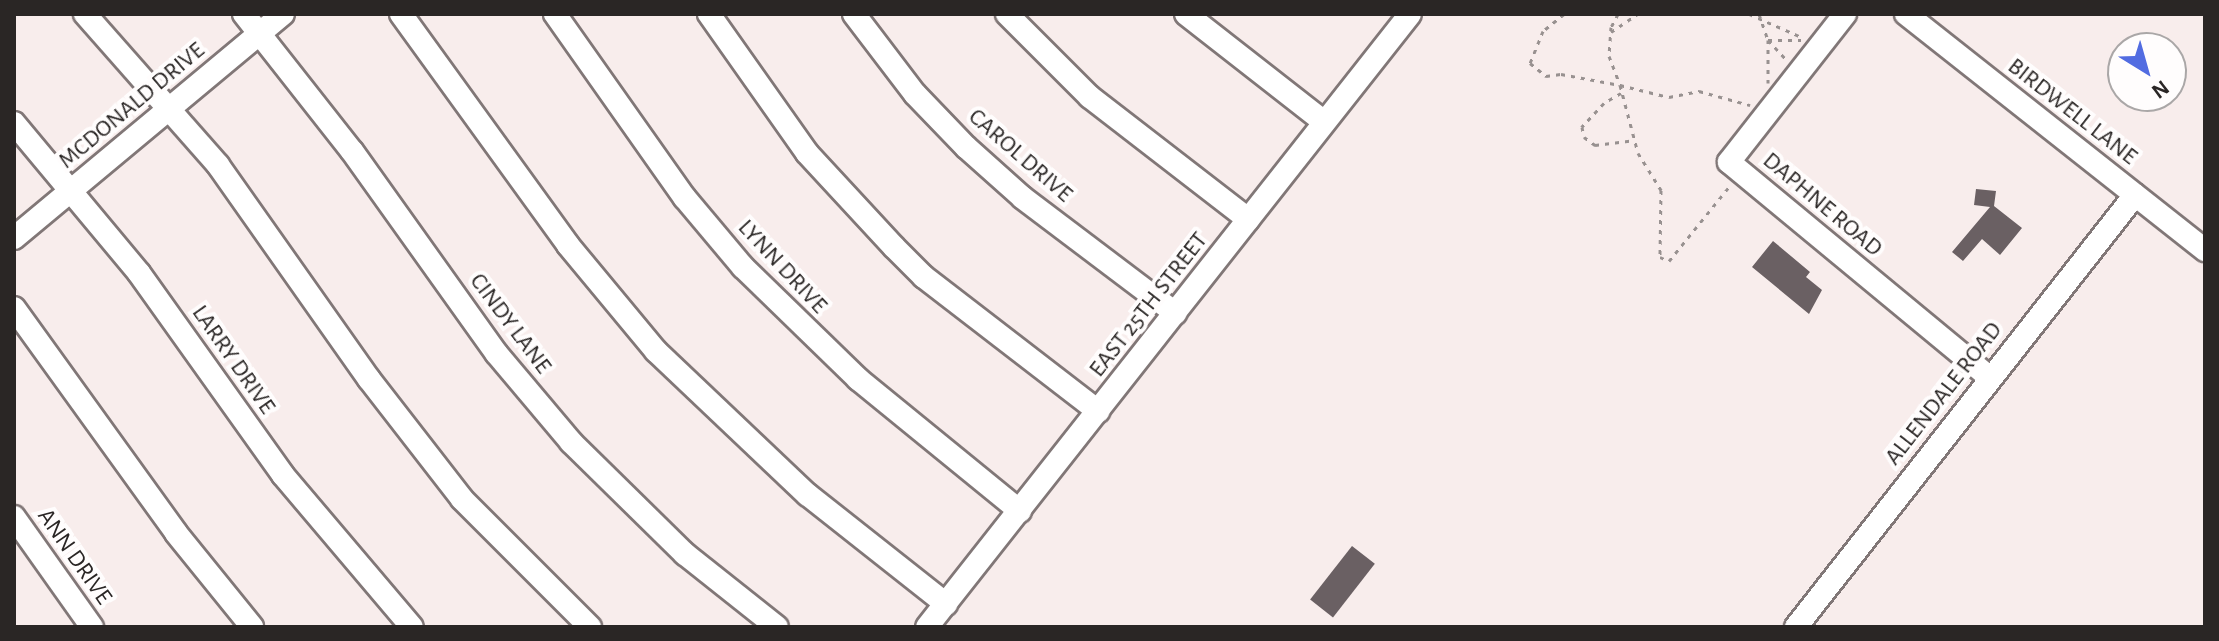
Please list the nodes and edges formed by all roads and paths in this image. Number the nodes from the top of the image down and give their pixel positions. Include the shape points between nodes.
1 (85, 14) edge
2 (244, 14) edge
3 (283, 14) edge
4 (401, 14) edge
5 (555, 14) edge
6 (709, 14) edge
7 (854, 14) edge
8 (1007, 14) edge
9 (1186, 14) edge
10 (1564, 14) edge
11 (1638, 14) edge
12 (1749, 14) edge
13 (1759, 14) edge
14 (1845, 14) edge
15 (1906, 14) edge
16 (1616, 15) edge
17 (1403, 17) edge
18 (1762, 20) junction
19 (261, 33) junction
20 (1610, 33) junction
21 (1799, 37) junction
22 (1816, 52) junction
23 (1620, 85) junction
24 (1621, 93) junction
25 (170, 108) junction
26 (1768, 111) junction
27 (1324, 122) junction
28 (14, 123) edge
29 (1634, 140) junction
30 (1741, 172) junction
31 (73, 190) junction
32 (2135, 195) junction
33 (1248, 219) junction
34 (14, 238) edge
35 (2205, 250) edge
36 (14, 308) edge
37 (1175, 313) junction
38 (1990, 378) junction
39 (1098, 411) junction
40 (1020, 511) junction
41 (14, 517) edge
42 (946, 604) junction
43 (92, 627) edge
44 (252, 627) edge
45 (412, 627) edge
46 (590, 627) edge
47 (777, 627) edge
48 (927, 627) edge
49 (1796, 627) edge

1 - 25 street
2 - 19 street, CINDY LANE
3 - 19 street, MCDONALD DRIVE
4 - 42 street via 568,245 656,351 707,405 808,495
5 - 40 street, LYNN DRIVE via 685,198 743,267 858,379
6 - 39 street via 807,153 894,247
7 - 37 street, CAROL DRIVE via 915,94 966,147 1023,198
8 - 33 street via 1090,97
9 - 27 street
10 - 23 path via 1543,31 1531,52 1534,71
11 - 20 path
12 - 18 path
13 - 18 path
14 - 22 street, DAPHNE ROAD
15 - 32 street, BIRDWELL LANE
16 - 20 path
17 - 27 street, EAST 25TH STREET
18 - 21 path
18 - 21 path via 1768,40
19 - 25 street, MCDONALD DRIVE
19 - 47 street, CINDY LANE via 497,354 571,442 685,554
20 - 23 path via 1609,56
21 - 22 path
21 - 22 path
22 - 26 street, DAPHNE ROAD
23 - 24 path
23 - 26 path via 1669,97 1699,91
24 - 29 path
24 - 29 path via 1582,127 1584,137 1595,145
25 - 31 street, MCDONALD DRIVE
25 - 46 street via 246,202 369,379 453,488
26 - 30 street, DAPHNE ROAD via 1729,162
27 - 33 street, EAST 25TH STREET
28 - 31 street, LARRY DRIVE
29 - 30 path via 1661,190 1656,246 1660,257 1669,261
30 - 38 street, DAPHNE ROAD
31 - 34 street, MCDONALD DRIVE
31 - 45 street, LARRY DRIVE via 283,475
32 - 35 street, BIRDWELL LANE
32 - 38 street, ALLENDALE ROAD
33 - 37 street, EAST 25TH STREET
36 - 44 street via 176,533
37 - 39 street, EAST 25TH STREET
38 - 49 street, ALLENDALE ROAD
39 - 40 street, EAST 25TH STREET
40 - 42 street, EAST 25TH STREET
41 - 43 street, ANN DRIVE
42 - 48 street, EAST 25TH STREET

